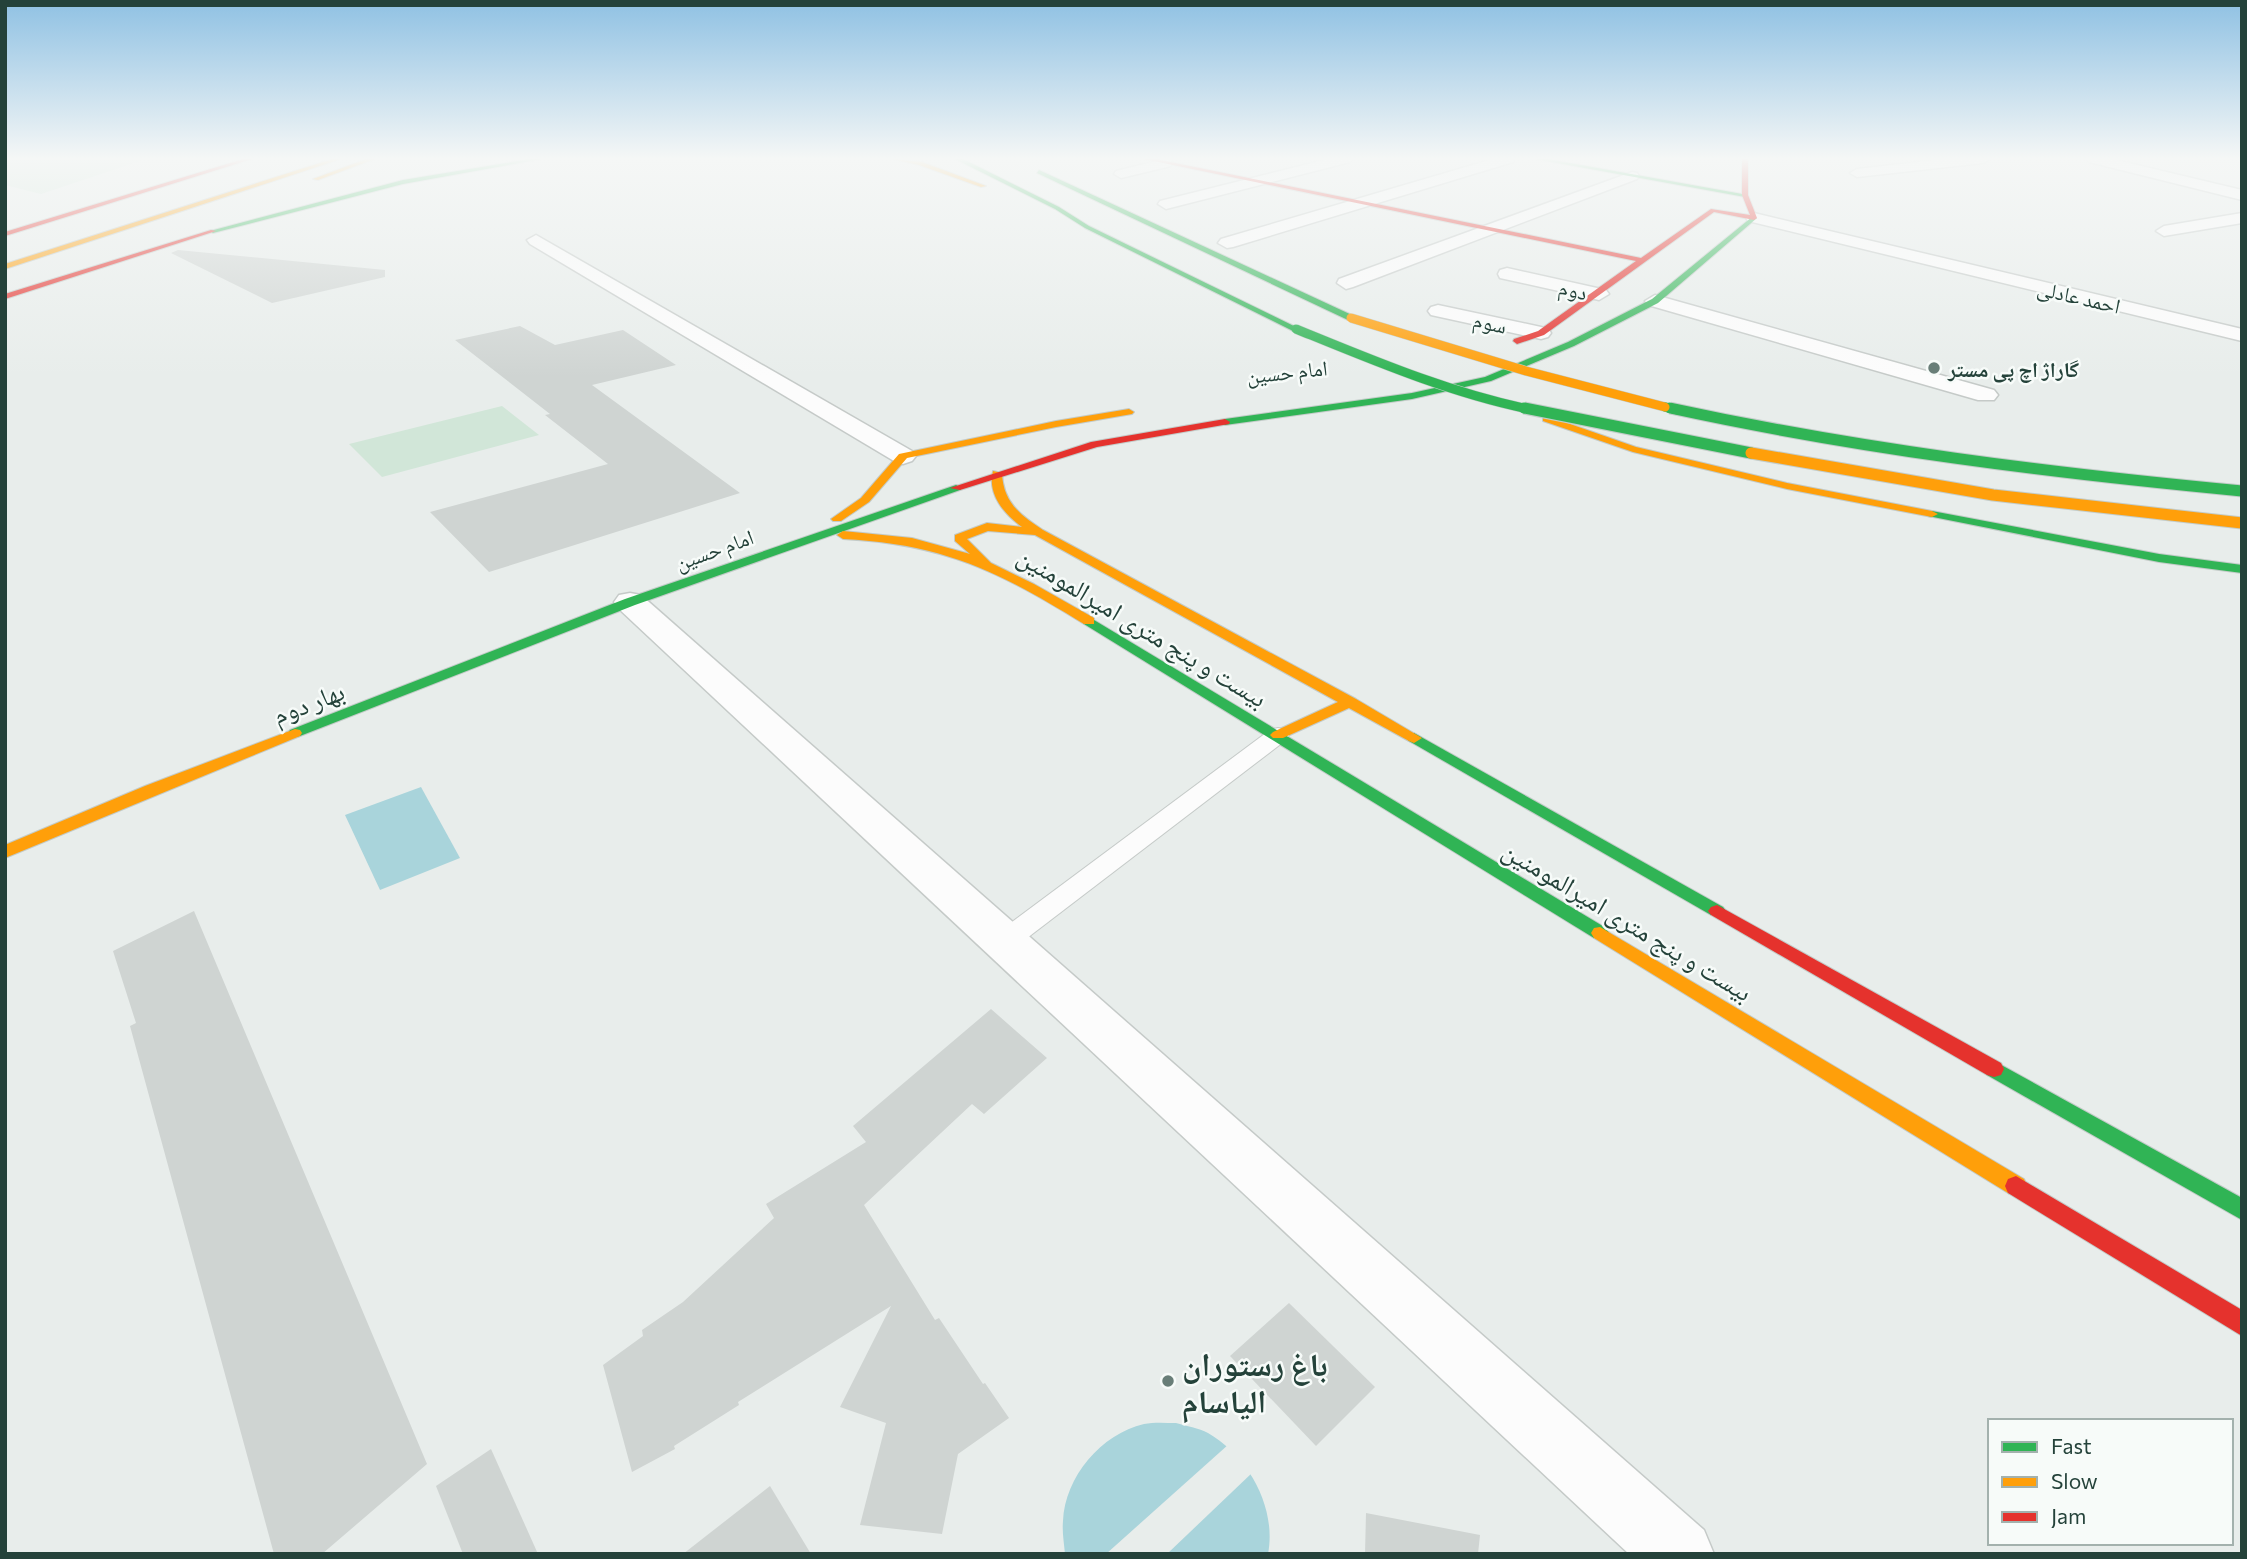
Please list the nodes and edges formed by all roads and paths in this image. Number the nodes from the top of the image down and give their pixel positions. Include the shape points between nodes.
1 (62, 232) edge
2 (114, 232) edge
3 (158, 232) edge
4 (201, 232) edge
5 (215, 232) edge
6 (1095, 232) edge
7 (1166, 232) edge
8 (1168, 232) edge
9 (1266, 232) edge
10 (1481, 232) edge
11 (1495, 232) edge
12 (1684, 232) edge
13 (1738, 232) edge
14 (1811, 232) edge
15 (1171, 234) junction
16 (536, 240) dead end
17 (1227, 243) dead end
18 (5, 250) edge
19 (147, 251) junction
20 (1645, 261) junction
21 (5, 267) edge
22 (1507, 274) dead end
23 (1346, 283) dead end
24 (5, 284) edge
25 (1599, 294) junction
26 (5, 297) edge
27 (1655, 301) junction
28 (1438, 311) dead end
29 (1541, 333) junction
30 (2242, 335) edge
31 (1375, 380) dead end
32 (1986, 395) dead end
33 (1499, 402) junction
34 (1148, 409) dead end
35 (903, 456) junction
36 (998, 473) junction
37 (2242, 491) edge
38 (1956, 520) junction
39 (2242, 523) edge
40 (1038, 532) junction
41 (813, 536) junction
42 (2174, 543) dead end
43 (986, 563) junction
44 (2242, 569) edge
45 (630, 602) junction
46 (1351, 702) junction
47 (1278, 734) junction
48 (5, 852) edge
49 (1005, 941) junction
50 (2242, 1210) edge
51 (2242, 1324) edge
52 (1680, 1554) edge

1 - 18 main road
2 - 21 main road
3 - 24 main road
4 - 19 main road
5 - 19 main road
6 - 33 main road, bridge via 1296,329
7 - 15 main road
8 - 15 main road
9 - 17 street
10 - 23 street
11 - 20 main road
12 - 20 main road
13 - 27 main road, امام حسین
14 - 30 street, احمد عادلی
15 - 37 main road, bridge via 1351,318 1573,384 1731,422 2083,477
16 - 35 street
19 - 26 main road
20 - 25 main road
22 - 25 street, دوم
25 - 29 main road
27 - 32 street
27 - 36 main road, امام حسین via 1572,344 1488,379 1412,396 1095,444
28 - 29 street, سوم
29 - 31 main road via 1427,369
33 - 38 main road, bridge via 1633,449
33 - 39 main road, bridge via 1803,463 1993,495
34 - 35 main road
35 - 41 main road, امام حسین via 865,500
36 - 40 main road, بیست و پنج متری امیرالمومنین via 995,488 1004,505
36 - 41 main road, امام حسین
38 - 42 main road
38 - 44 main road
40 - 43 main road via 996,526 972,529 959,538
40 - 46 main road, بیست و پنج متری امیرالمومنین
41 - 43 main road via 881,534 916,540
41 - 45 main road, امام حسین
43 - 47 main road, بیست و پنج متری امیرالمومنین
45 - 48 main road, بهار دوم
45 - 49 street
46 - 47 main road
46 - 50 main road, بیست و پنج متری امیرالمومنین
47 - 49 lane
47 - 51 main road, بیست و پنج متری امیرالمومنین
49 - 52 street

